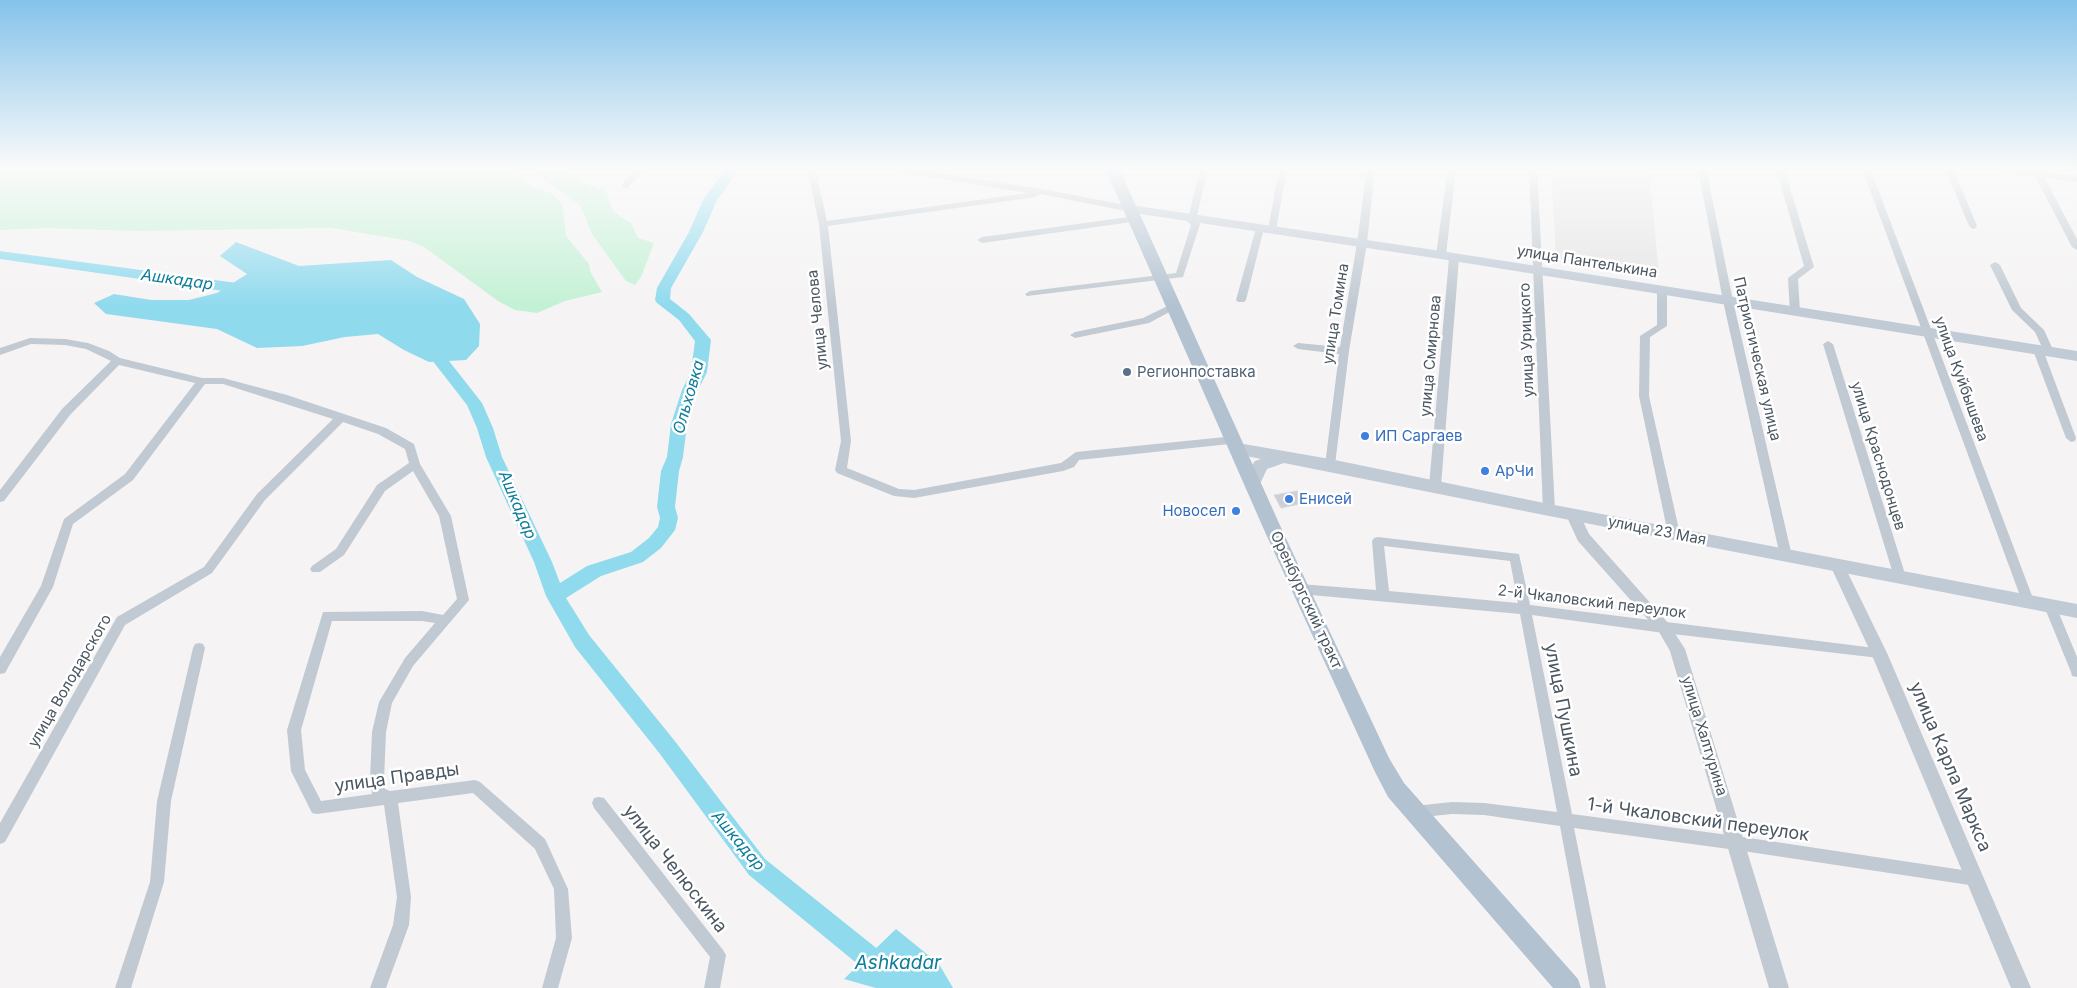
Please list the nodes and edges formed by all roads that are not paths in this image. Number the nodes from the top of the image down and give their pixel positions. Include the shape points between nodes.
1 (821, 214) edge
2 (892, 214) edge
3 (1134, 214) joint
4 (1135, 214) edge
5 (1191, 214) edge
6 (1270, 214) edge
7 (1365, 214) edge
8 (1450, 214) edge
9 (1536, 214) edge
10 (1711, 214) edge
11 (1794, 214) edge
12 (1883, 214) edge
13 (1967, 214) edge
14 (2060, 214) edge
15 (1190, 218) junction
16 (823, 224) junction
17 (1972, 226) dead end
18 (1266, 229) junction
19 (982, 240) dead end
20 (1362, 243) junction
21 (2077, 247) edge
22 (1448, 257) junction
23 (1995, 266) dead end
24 (1540, 271) junction
25 (1160, 276) junction
26 (1662, 290) junction
27 (1030, 294) dead end
28 (1240, 300) dead end
29 (1728, 301) junction
30 (1174, 306) junction
31 (1795, 312) junction
32 (1928, 333) junction
33 (1075, 335) dead end
34 (1828, 344) dead end
35 (1298, 346) dead end
36 (1344, 351) junction
37 (2043, 351) junction
38 (2, 354) edge
39 (2077, 356) edge
40 (117, 361) junction
41 (202, 381) junction
42 (340, 418) junction
43 (2071, 438) dead end
44 (1236, 444) junction
45 (1285, 456) junction
46 (415, 464) junction
47 (1330, 464) junction
48 (1253, 482) junction
49 (1435, 486) junction
50 (0, 498) edge
51 (1549, 510) junction
52 (1573, 515) junction
53 (1674, 534) junction
54 (1786, 556) junction
55 (1837, 565) junction
56 (316, 568) dead end
57 (1900, 577) junction
58 (1300, 589) junction
59 (1383, 595) junction
60 (2028, 601) junction
61 (2050, 606) junction
62 (1524, 609) junction
63 (2077, 611) edge
64 (445, 620) junction
65 (1664, 628) junction
66 (199, 648) dead end
67 (1879, 653) junction
68 (0, 670) edge
69 (2077, 672) edge
70 (390, 798) junction
71 (599, 803) dead end
72 (1414, 812) junction
73 (1565, 820) junction
74 (0, 837) edge
75 (1736, 843) junction
76 (1976, 879) junction
77 (123, 988) edge
78 (378, 988) edge
79 (550, 988) edge
80 (712, 988) edge
81 (1569, 988) edge
82 (1598, 988) edge
83 (1778, 988) edge
84 (2021, 988) edge

1 - 16 street, улица Челова
2 - 16 street
3 - 19 street
3 - 25 main road, Оренбургский тракт
4 - 15 main road, улица Пантелькина
5 - 15 street
6 - 18 street
7 - 20 street, улица Томина
8 - 22 street, улица Смирнова
9 - 24 street, улица Урицкого
10 - 29 street, Патриотическая улица
11 - 31 street via 1809,267 1793,278
12 - 32 street, улица Куйбышева
13 - 17 street
14 - 21 street
15 - 18 main road, улица Пантелькина
15 - 25 street via 1196,224 1180,275
16 - 44 street, улица Челова via 846,441 841,470 898,492 914,494 1063,466 1070,464 1076,456
18 - 20 main road, улица Пантелькина
18 - 28 street
20 - 22 main road, улица Пантелькина
20 - 36 street, улица Томина
22 - 24 main road, улица Пантелькина
22 - 49 street, улица Смирнова
23 - 37 street via 2017,310 2039,330
24 - 26 main road, улица Пантелькина
24 - 51 street, улица Урицкого
25 - 27 street
25 - 30 main road, Оренбургский тракт
26 - 29 main road, улица Пантелькина
26 - 53 street via 1662,326 1645,336 1644,396
29 - 31 main road, улица Пантелькина
29 - 54 street, Патриотическая улица
30 - 33 street via 1146,321
30 - 44 main road, Оренбургский тракт
31 - 32 main road, улица Пантелькина
32 - 37 main road, улица Пантелькина
32 - 60 street, улица Куйбышева
34 - 57 street, улица Краснодонцев
35 - 36 street
36 - 47 street, улица Томина
37 - 39 main road, улица Пантелькина
37 - 43 street
38 - 40 street via 30,341 65,342 88,346
40 - 41 street
40 - 50 street via 66,412
41 - 42 street via 223,381
41 - 68 street via 129,477 68,522 47,587
42 - 46 street via 382,431 410,446
42 - 74 street, улица Володарского via 261,497 208,570 121,621
44 - 45 main road, улица 23 Мая
44 - 48 main road, Оренбургский тракт
45 - 47 main road, улица 23 Мая
45 - 48 main road via 1261,465
46 - 56 street via 381,488 340,552
46 - 64 street via 445,516 463,600
47 - 49 main road, улица 23 Мая
48 - 58 main road, Оренбургский тракт
49 - 51 main road, улица 23 Мая
51 - 52 main road, улица 23 Мая
52 - 53 main road, улица 23 Мая
52 - 65 street, улица Халтурина via 1583,537
53 - 54 main road, улица 23 Мая
54 - 55 main road, улица 23 Мая
55 - 57 main road, улица 23 Мая
55 - 67 street, улица Карла Маркса
57 - 60 main road, улица 23 Мая
58 - 59 street, 2-й Чкаловский переулок
58 - 72 main road, Оренбургский тракт via 1382,765
59 - 62 street, 2-й Чкаловский переулок
59 - 62 street, улица Пушкина via 1378,541 1515,558
60 - 61 main road, улица 23 Мая
61 - 63 main road, улица 23 Мая
61 - 69 street
62 - 65 street, 2-й Чкаловский переулок
62 - 73 street, улица Пушкина
64 - 70 street via 409,662 386,702 379,732 377,780 379,793
64 - 70 street, улица Правды via 422,616 327,616 294,730 298,771 317,808
65 - 67 street, 2-й Чкаловский переулок
65 - 75 street, улица Халтурина via 1677,649
66 - 77 street via 164,801 156,882
67 - 76 street, улица Карла Маркса
70 - 78 street via 404,898 400,926
70 - 79 street, улица Правды via 475,786 540,844 561,889 564,938
71 - 80 street, улица Челюскина via 718,955
72 - 73 street, 1-й Чкаловский переулок via 1484,809
72 - 81 main road, Оренбургский тракт
73 - 75 street, 1-й Чкаловский переулок
73 - 82 street, улица Пушкина
75 - 76 street, 1-й Чкаловский переулок
75 - 83 street, улица Халтурина
76 - 84 street, улица Карла Маркса

